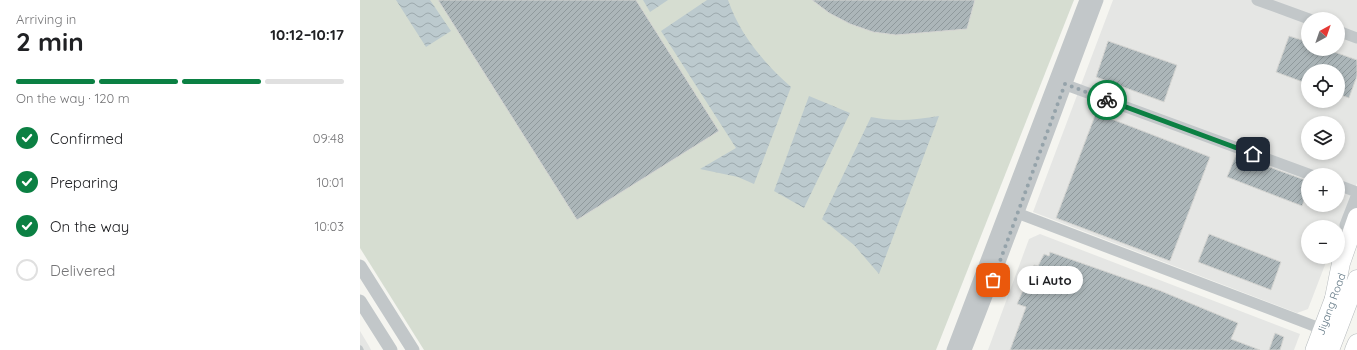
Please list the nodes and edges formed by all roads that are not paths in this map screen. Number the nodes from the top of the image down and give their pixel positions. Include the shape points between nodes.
1 (1086, 0) edge
2 (1097, 0) edge
3 (1257, 0) edge
4 (1301, 16) edge
5 (1345, 34) edge
6 (1357, 38) edge
7 (1060, 83) junction
8 (1301, 171) edge
9 (1345, 188) edge
10 (1357, 193) edge
11 (1012, 211) junction
12 (1355, 227) edge
13 (1345, 228) edge
14 (1336, 264) edge
15 (360, 266) edge
16 (1357, 279) edge
17 (1334, 298) junction
18 (360, 301) edge
19 (1322, 329) junction
20 (1357, 343) edge
21 (390, 350) edge
22 (413, 350) edge
23 (953, 350) edge
24 (965, 350) edge
25 (1314, 350) edge
26 (1330, 350) edge
27 (1354, 350) edge

1 - 7 street
2 - 7 street
3 - 4 street
5 - 6 street
7 - 8 street
7 - 11 street
9 - 10 street
10 - 13 street
11 - 19 street
11 - 23 street
11 - 24 street via 999,266
12 - 17 highway via 1341,263
14 - 17 street
15 - 22 street
16 - 26 highway
17 - 19 main road, Jiyang Road
18 - 21 street
19 - 25 main road, Jiyang Road
20 - 27 highway

